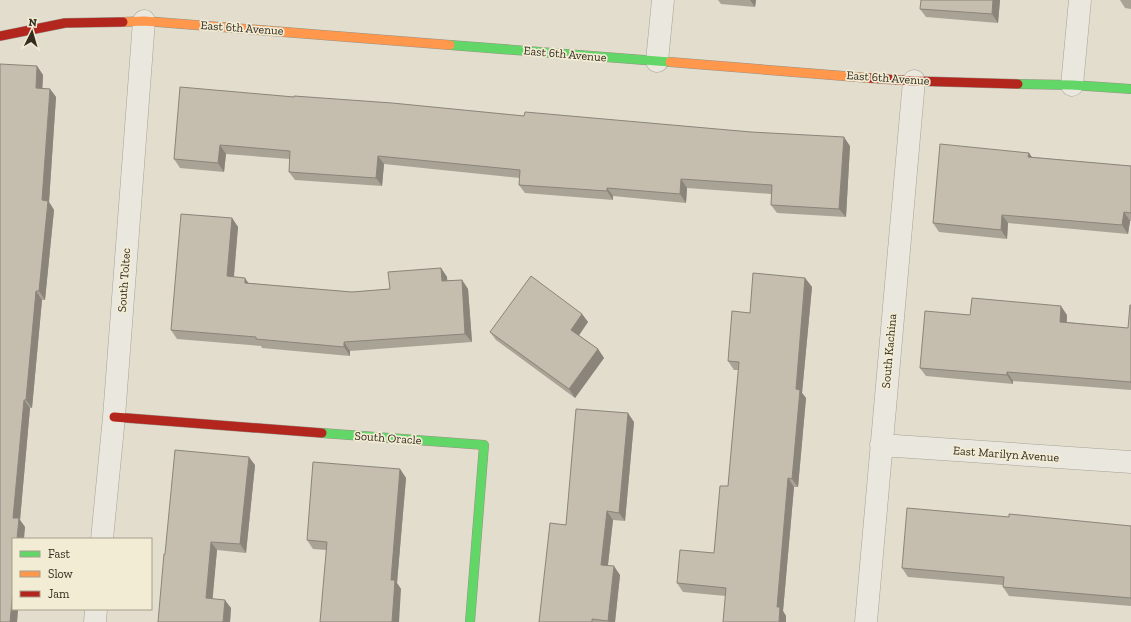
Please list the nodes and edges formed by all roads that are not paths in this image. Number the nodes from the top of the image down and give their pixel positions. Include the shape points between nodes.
1 (663, 0) edge
2 (1080, 0) edge
3 (144, 21) junction
4 (0, 36) edge
5 (657, 61) junction
6 (914, 81) junction
7 (1072, 85) junction
8 (1131, 89) edge
9 (114, 417) junction
10 (881, 445) junction
11 (1131, 462) edge
12 (102, 538) edge
13 (96, 610) edge
14 (95, 622) edge
15 (470, 622) edge
16 (866, 622) edge

1 - 5 street
2 - 7 street
3 - 4 street, East 6th Avenue via 65,23
3 - 5 street, East 6th Avenue
3 - 9 street, South Toltec
5 - 6 street, East 6th Avenue
6 - 7 street, East 6th Avenue
6 - 10 street, South Kachina
7 - 8 street, East 6th Avenue
9 - 12 street, South Toltec
9 - 15 street, South Oracle via 484,445
10 - 11 street, East Marilyn Avenue
10 - 16 street, South Kachina
13 - 14 street

